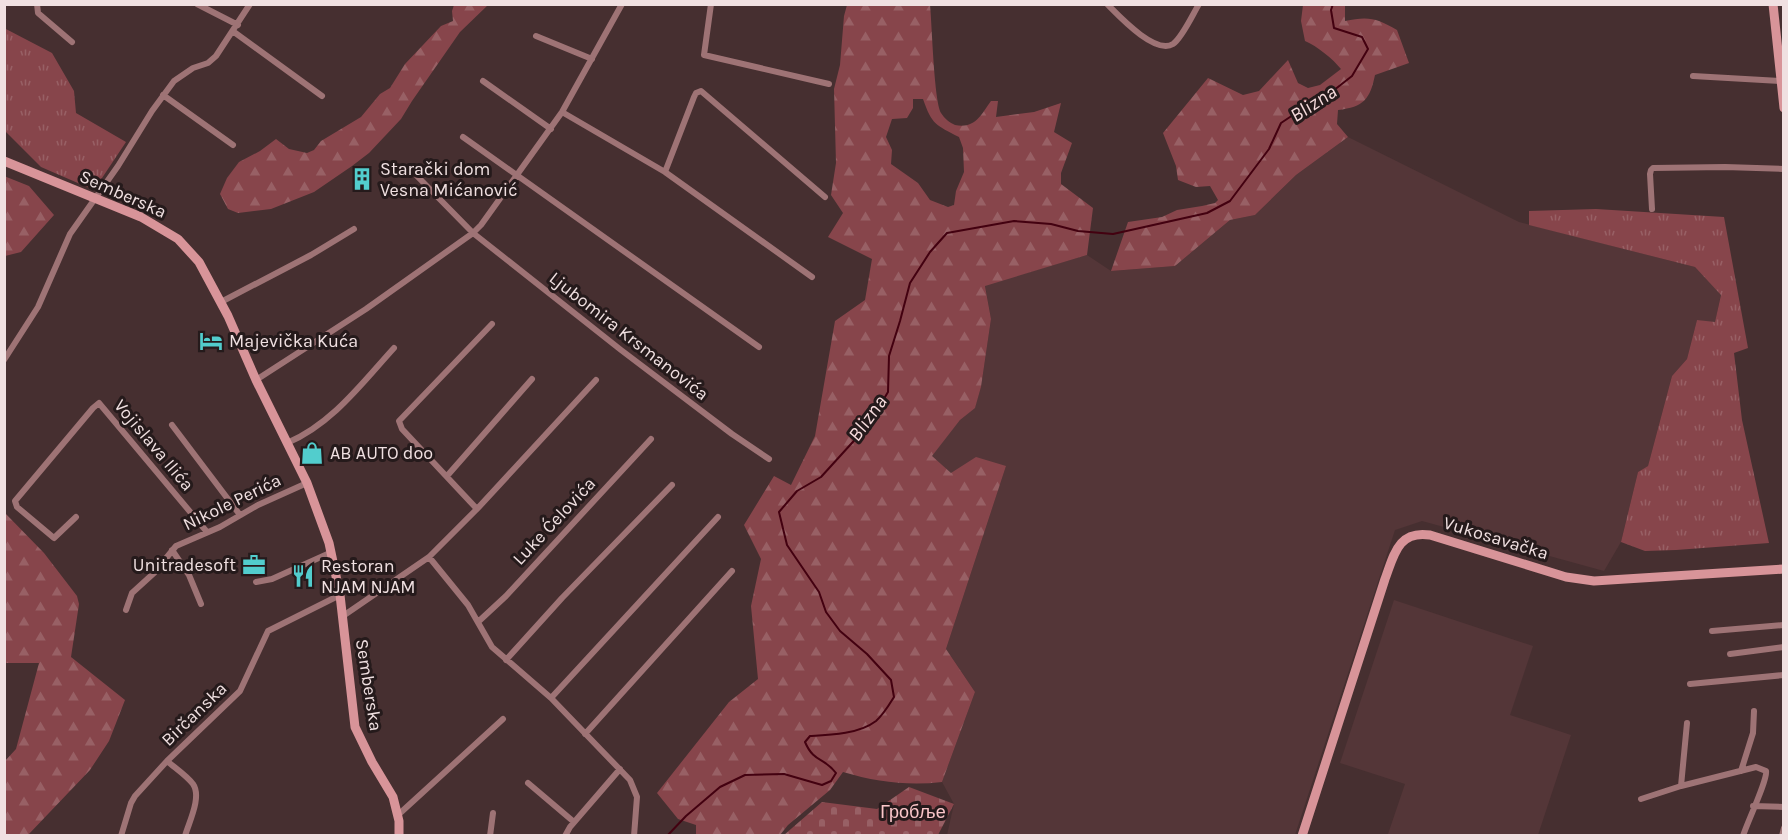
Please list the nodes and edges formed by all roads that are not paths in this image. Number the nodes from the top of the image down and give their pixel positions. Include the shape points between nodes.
1 (37, 4) edge
2 (197, 4) edge
3 (250, 4) edge
4 (622, 4) edge
5 (711, 4) edge
6 (1107, 4) edge
7 (1199, 4) edge
8 (1773, 4) edge
9 (238, 25) junction
10 (234, 32) junction
11 (536, 36) dead end
12 (72, 42) dead end
13 (592, 59) junction
14 (1693, 76) dead end
15 (483, 81) dead end
16 (1780, 81) junction
17 (829, 84) dead end
18 (163, 95) junction
19 (322, 96) dead end
20 (1784, 108) edge
21 (562, 112) junction
22 (551, 129) junction
23 (463, 136) dead end
24 (233, 145) dead end
25 (4, 161) edge
26 (1784, 169) edge
27 (665, 171) junction
28 (417, 176) dead end
29 (516, 176) junction
30 (825, 197) dead end
31 (96, 199) junction
32 (1652, 209) dead end
33 (354, 229) dead end
34 (473, 233) junction
35 (812, 277) dead end
36 (221, 302) junction
37 (492, 324) dead end
38 (759, 347) dead end
39 (394, 348) dead end
40 (4, 360) edge
41 (532, 379) dead end
42 (256, 380) junction
43 (596, 380) dead end
44 (172, 425) dead end
45 (651, 439) dead end
46 (287, 443) junction
47 (769, 459) dead end
48 (447, 476) junction
49 (307, 483) junction
50 (672, 485) dead end
51 (477, 509) junction
52 (240, 515) junction
53 (76, 517) dead end
54 (718, 517) dead end
55 (207, 532) junction
56 (172, 550) junction
57 (332, 552) junction
58 (429, 557) junction
59 (1784, 569) edge
60 (732, 571) dead end
61 (256, 582) dead end
62 (340, 595) junction
63 (201, 603) dead end
64 (126, 610) dead end
65 (343, 616) junction
66 (478, 622) junction
67 (1784, 625) edge
68 (1712, 632) dead end
69 (1784, 647) edge
70 (1730, 654) dead end
71 (506, 660) junction
72 (1784, 675) edge
73 (1690, 684) dead end
74 (551, 698) junction
75 (1754, 711) dead end
76 (503, 719) dead end
77 (1687, 723) dead end
78 (585, 734) junction
79 (167, 761) junction
80 (620, 770) junction
81 (1741, 771) junction
82 (528, 783) dead end
83 (1682, 786) junction
84 (1641, 799) dead end
85 (1753, 806) junction
86 (1784, 807) edge
87 (493, 813) dead end
88 (398, 815) junction
89 (574, 822) junction
90 (1784, 828) edge
91 (121, 836) edge
92 (185, 836) edge
93 (399, 836) edge
94 (490, 836) edge
95 (565, 836) edge
96 (634, 836) edge
97 (1302, 836) edge
98 (1743, 836) edge
99 (1782, 836) edge

1 - 12 street via 38,13
2 - 9 street
3 - 9 street
4 - 13 street
5 - 17 street via 704,54
6 - 7 street via 1145,38 1166,46 1174,43
8 - 16 main road
9 - 10 street
10 - 18 street via 216,56 186,72
10 - 19 street
11 - 13 street
13 - 21 street
14 - 16 street
15 - 22 street
16 - 20 main road
18 - 24 street
18 - 31 street
21 - 22 street
21 - 27 street
22 - 29 street
23 - 29 street
25 - 31 main road, Semberska
26 - 32 street via 1653,168
27 - 30 street via 694,97 701,91
27 - 35 street
28 - 34 street, Ljubomira Krsmanovića
29 - 34 street
29 - 38 street
31 - 36 main road, Semberska via 141,217 178,239 199,262
31 - 40 street via 70,234 38,307
33 - 36 street
34 - 42 street
34 - 47 street, Ljubomira Krsmanovića
36 - 42 main road, Semberska
37 - 48 street via 399,421
39 - 46 street via 338,409 315,429
41 - 48 street
42 - 46 main road, Semberska
43 - 51 street
44 - 52 street
45 - 66 street, Luke Ćelovića
46 - 49 main road, Semberska
48 - 51 street
49 - 52 street, Nikole Perića
49 - 57 main road, Semberska
50 - 71 street
51 - 58 street
52 - 55 street, Nikole Perića
53 - 55 street, Vojislava Ilića via 54,538 15,501 99,403
54 - 74 street
55 - 56 street, Nikole Perića
56 - 63 street, Nikole Perića
56 - 64 street, Nikole Perića via 132,593
57 - 61 street via 272,579
57 - 62 main road, Semberska
58 - 65 street
58 - 66 street
59 - 97 main road, Vukosavačka via 1594,581 1566,577 1430,535 1411,536 1401,542 1385,579
60 - 78 street
62 - 65 main road, Semberska
62 - 79 street, Birčanska via 268,631 240,691
65 - 88 main road, Semberska via 356,727 393,797
66 - 71 street via 492,647
67 - 68 street
69 - 70 street
71 - 74 street
72 - 73 street
74 - 78 street
75 - 81 street via 1753,733
76 - 88 street
77 - 83 street
78 - 80 street
79 - 91 street, Birčanska via 135,796
79 - 92 street, Birčanska via 196,790
80 - 89 street
80 - 96 street via 638,797
81 - 83 street
81 - 85 street via 1756,767 1766,771 1768,777
82 - 89 street
83 - 84 street
85 - 86 street
85 - 98 street
87 - 94 street
88 - 93 main road, Semberska
89 - 95 street
90 - 99 street

